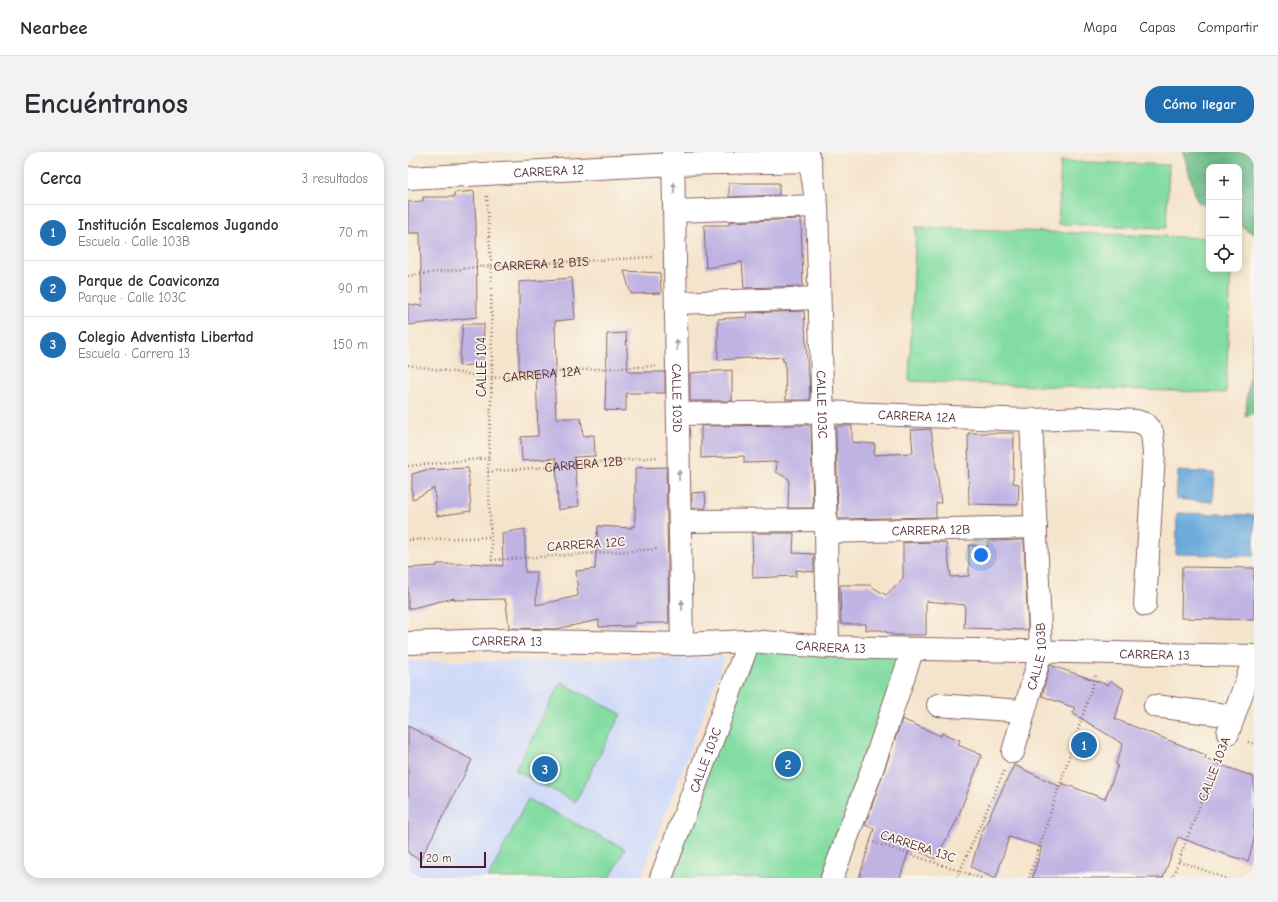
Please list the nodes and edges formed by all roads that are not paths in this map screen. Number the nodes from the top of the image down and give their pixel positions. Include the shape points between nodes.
1 (808, 157) edge
2 (673, 158) edge
3 (408, 178) edge
4 (816, 206) junction
5 (674, 211) junction
6 (818, 298) junction
7 (676, 303) junction
8 (822, 412) junction
9 (678, 414) junction
10 (1032, 420) junction
11 (680, 521) junction
12 (826, 526) junction
13 (1036, 527) junction
14 (1145, 605) dead end
15 (749, 641) junction
16 (408, 643) edge
17 (682, 644) junction
18 (828, 647) junction
19 (913, 649) junction
20 (1041, 652) junction
21 (1254, 658) edge
22 (938, 705) dead end
23 (1155, 706) dead end
24 (1024, 711) junction
25 (1013, 752) road end
26 (661, 878) edge
27 (832, 878) edge

1 - 2 street, CARRERA 12
1 - 4 street, CALLE 103C
2 - 3 street, CARRERA 12
5 -> 2 street, CALLE 103D
4 - 5 street
4 - 6 street, CALLE 103C
5 - 7 street, CALLE 103D
6 - 7 street
6 - 8 street, CALLE 103C
9 -> 7 street, CALLE 103D
8 - 9 street, CARRERA 12A
8 - 10 street, CARRERA 12A
8 - 12 street, CALLE 103C
11 -> 9 street, CALLE 103D
10 - 13 street, CALLE 103B
10 - 14 street, CARRERA 12A via 1085,418 1136,421 1145,424 1152,432 1154,452
11 - 12 street, CARRERA 12B
17 -> 11 street, CALLE 103D
12 - 13 street, CARRERA 12B
12 - 18 street, CALLE 103C
13 - 20 street, CALLE 103B
15 - 17 street, CARRERA 13
15 - 18 street, CARRERA 13
15 - 26 street, CALLE 103C
16 - 17 street, CARRERA 13 via 494,640
18 - 19 street, CARRERA 13
19 - 20 street, CARRERA 13
19 - 27 street
20 - 21 street, CARRERA 13
20 - 24 street, CALLE 103B
21 - 23 street via 1231,725
22 - 24 street
24 - 25 street, CALLE 103B

